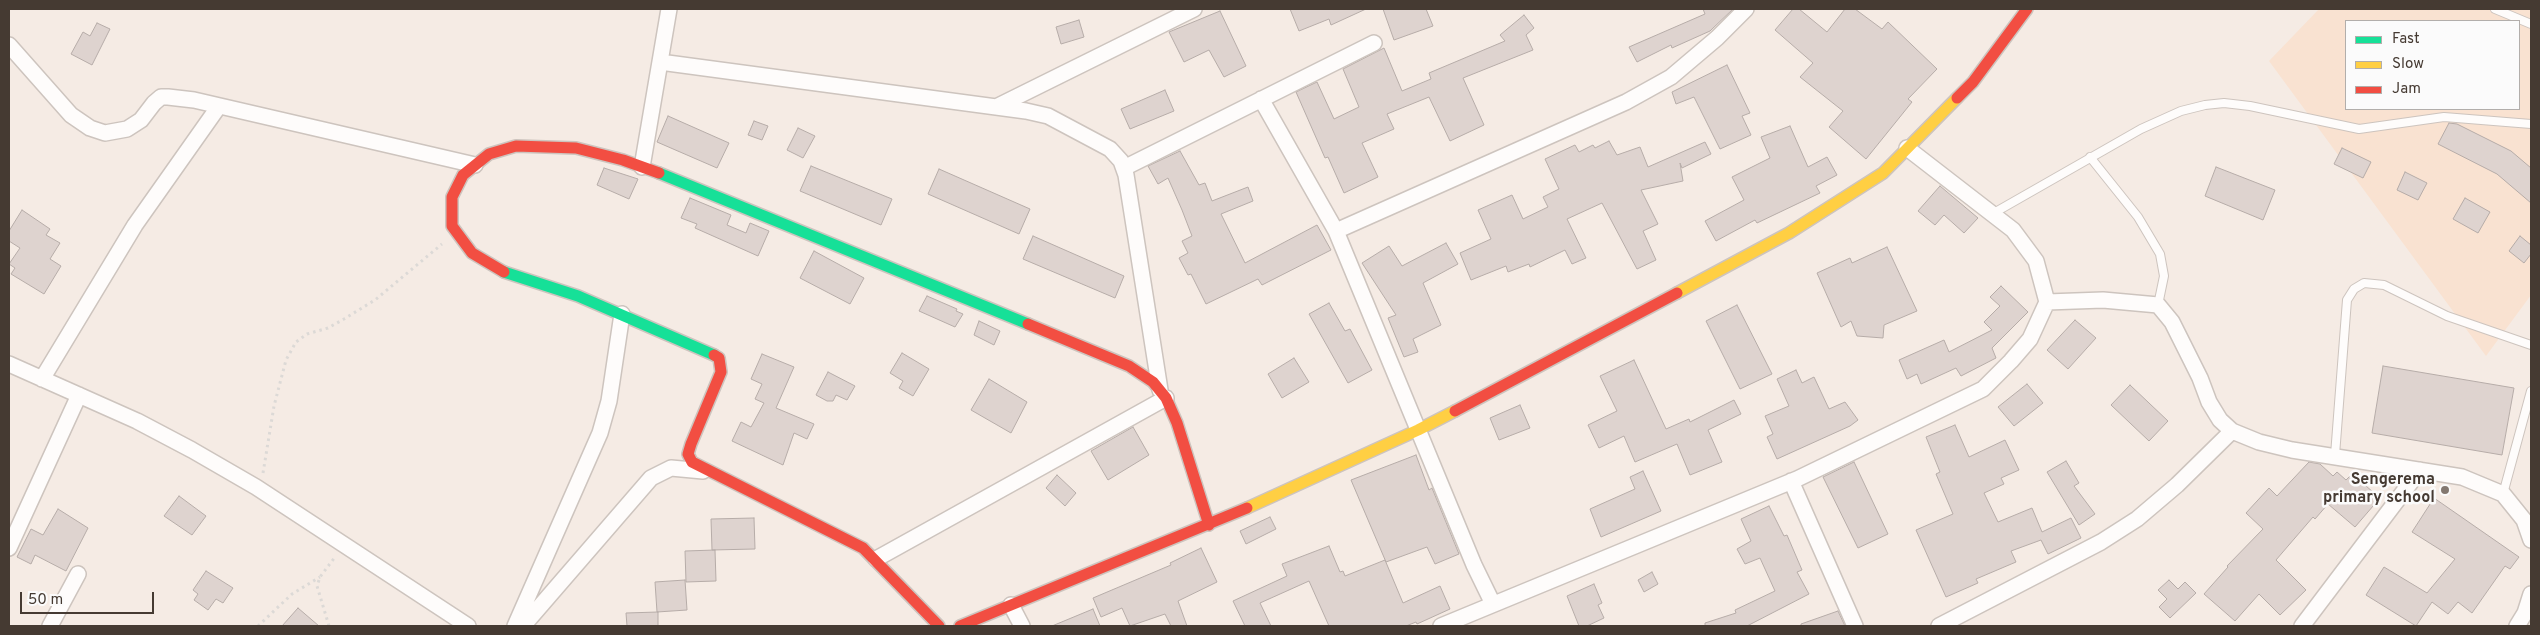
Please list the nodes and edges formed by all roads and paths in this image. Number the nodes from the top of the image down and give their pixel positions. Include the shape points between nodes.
1 (669, 9) edge
2 (1194, 9) edge
3 (1746, 9) edge
4 (2027, 9) edge
5 (2495, 9) edge
6 (2531, 24) edge
7 (1374, 43) dead end
8 (9, 45) edge
9 (660, 62) junction
10 (1261, 99) junction
11 (219, 106) junction
12 (996, 107) junction
13 (2531, 124) edge
14 (1906, 148) junction
15 (2090, 157) junction
16 (476, 165) junction
17 (642, 167) junction
18 (1124, 168) junction
19 (1992, 214) junction
20 (1336, 231) junction
21 (456, 233) junction
22 (2047, 302) junction
23 (2158, 305) junction
24 (622, 314) junction
25 (2531, 345) edge
26 (9, 364) edge
27 (42, 379) junction
28 (2531, 390) edge
29 (1163, 394) junction
30 (79, 395) junction
31 (1418, 430) junction
32 (2232, 431) junction
33 (2335, 455) junction
34 (2420, 470) junction
35 (711, 472) junction
36 (1791, 481) junction
37 (256, 487) junction
38 (2502, 494) junction
39 (1209, 525) junction
40 (2531, 540) edge
41 (344, 544) junction
42 (9, 548) edge
43 (876, 559) junction
44 (78, 574) dead end
45 (320, 577) junction
46 (2531, 594) edge
47 (1493, 604) junction
48 (1011, 605) junction
49 (1463, 622) edge
50 (50, 626) edge
51 (258, 626) edge
52 (330, 626) edge
53 (468, 626) edge
54 (515, 626) edge
55 (522, 626) edge
56 (939, 626) edge
57 (960, 626) edge
58 (1022, 626) edge
59 (1441, 626) edge
60 (1855, 626) edge
61 (1939, 626) edge
62 (2302, 626) edge
63 (2517, 626) edge

1 - 9 street
2 - 12 street
3 - 20 street via 1671,77 1626,102
4 - 14 street via 1973,82
5 - 6 lane
7 - 10 street
8 - 11 street via 72,115 90,128 105,133 127,130 162,97
9 - 12 street
9 - 17 street
10 - 18 street
10 - 20 street
11 - 16 street
11 - 27 street via 135,225
12 - 18 street via 1048,116 1110,149
13 - 15 lane via 2444,117 2359,129 2224,103 2181,111
14 - 19 street
14 - 31 street via 1883,173 1789,234
15 - 19 lane
15 - 23 lane via 2138,217 2160,254 2164,276
16 - 17 street via 488,154 532,145 576,148
16 - 21 street via 463,175 452,197 452,226
17 - 29 street via 1129,366
18 - 29 street
19 - 22 street via 2013,230 2036,261
20 - 31 street
21 - 24 street via 472,253 497,270
21 - 37 path via 375,300 328,328 307,334 296,342 286,360 274,406 266,464
22 - 23 street via 2103,300
22 - 36 street via 2030,339 1983,390
23 - 32 street via 2172,322 2209,402 2220,420
24 - 35 street via 718,358 721,372 688,454 692,462
24 - 54 street via 610,401 600,434
25 - 33 lane via 2447,316 2384,285 2364,282 2347,300
26 - 27 street
27 - 30 street
28 - 38 lane
29 - 39 street via 1177,423
29 - 43 street
30 - 37 street via 137,421
30 - 42 street
31 - 39 street
31 - 47 street
32 - 33 street via 2292,450
32 - 61 street via 2177,485 2137,518 2100,542
33 - 34 street
34 - 38 street via 2462,478
34 - 62 street
35 - 43 street via 851,541
35 - 55 street via 675,468 651,478
36 - 47 street
36 - 60 street
37 - 41 street
38 - 40 street via 2524,520
39 - 48 street
41 - 45 path
41 - 53 street
43 - 56 street
44 - 50 street
45 - 51 path via 292,594
45 - 52 path via 318,592
46 - 63 street
47 - 49 street
48 - 57 street
48 - 58 street
49 - 59 street

